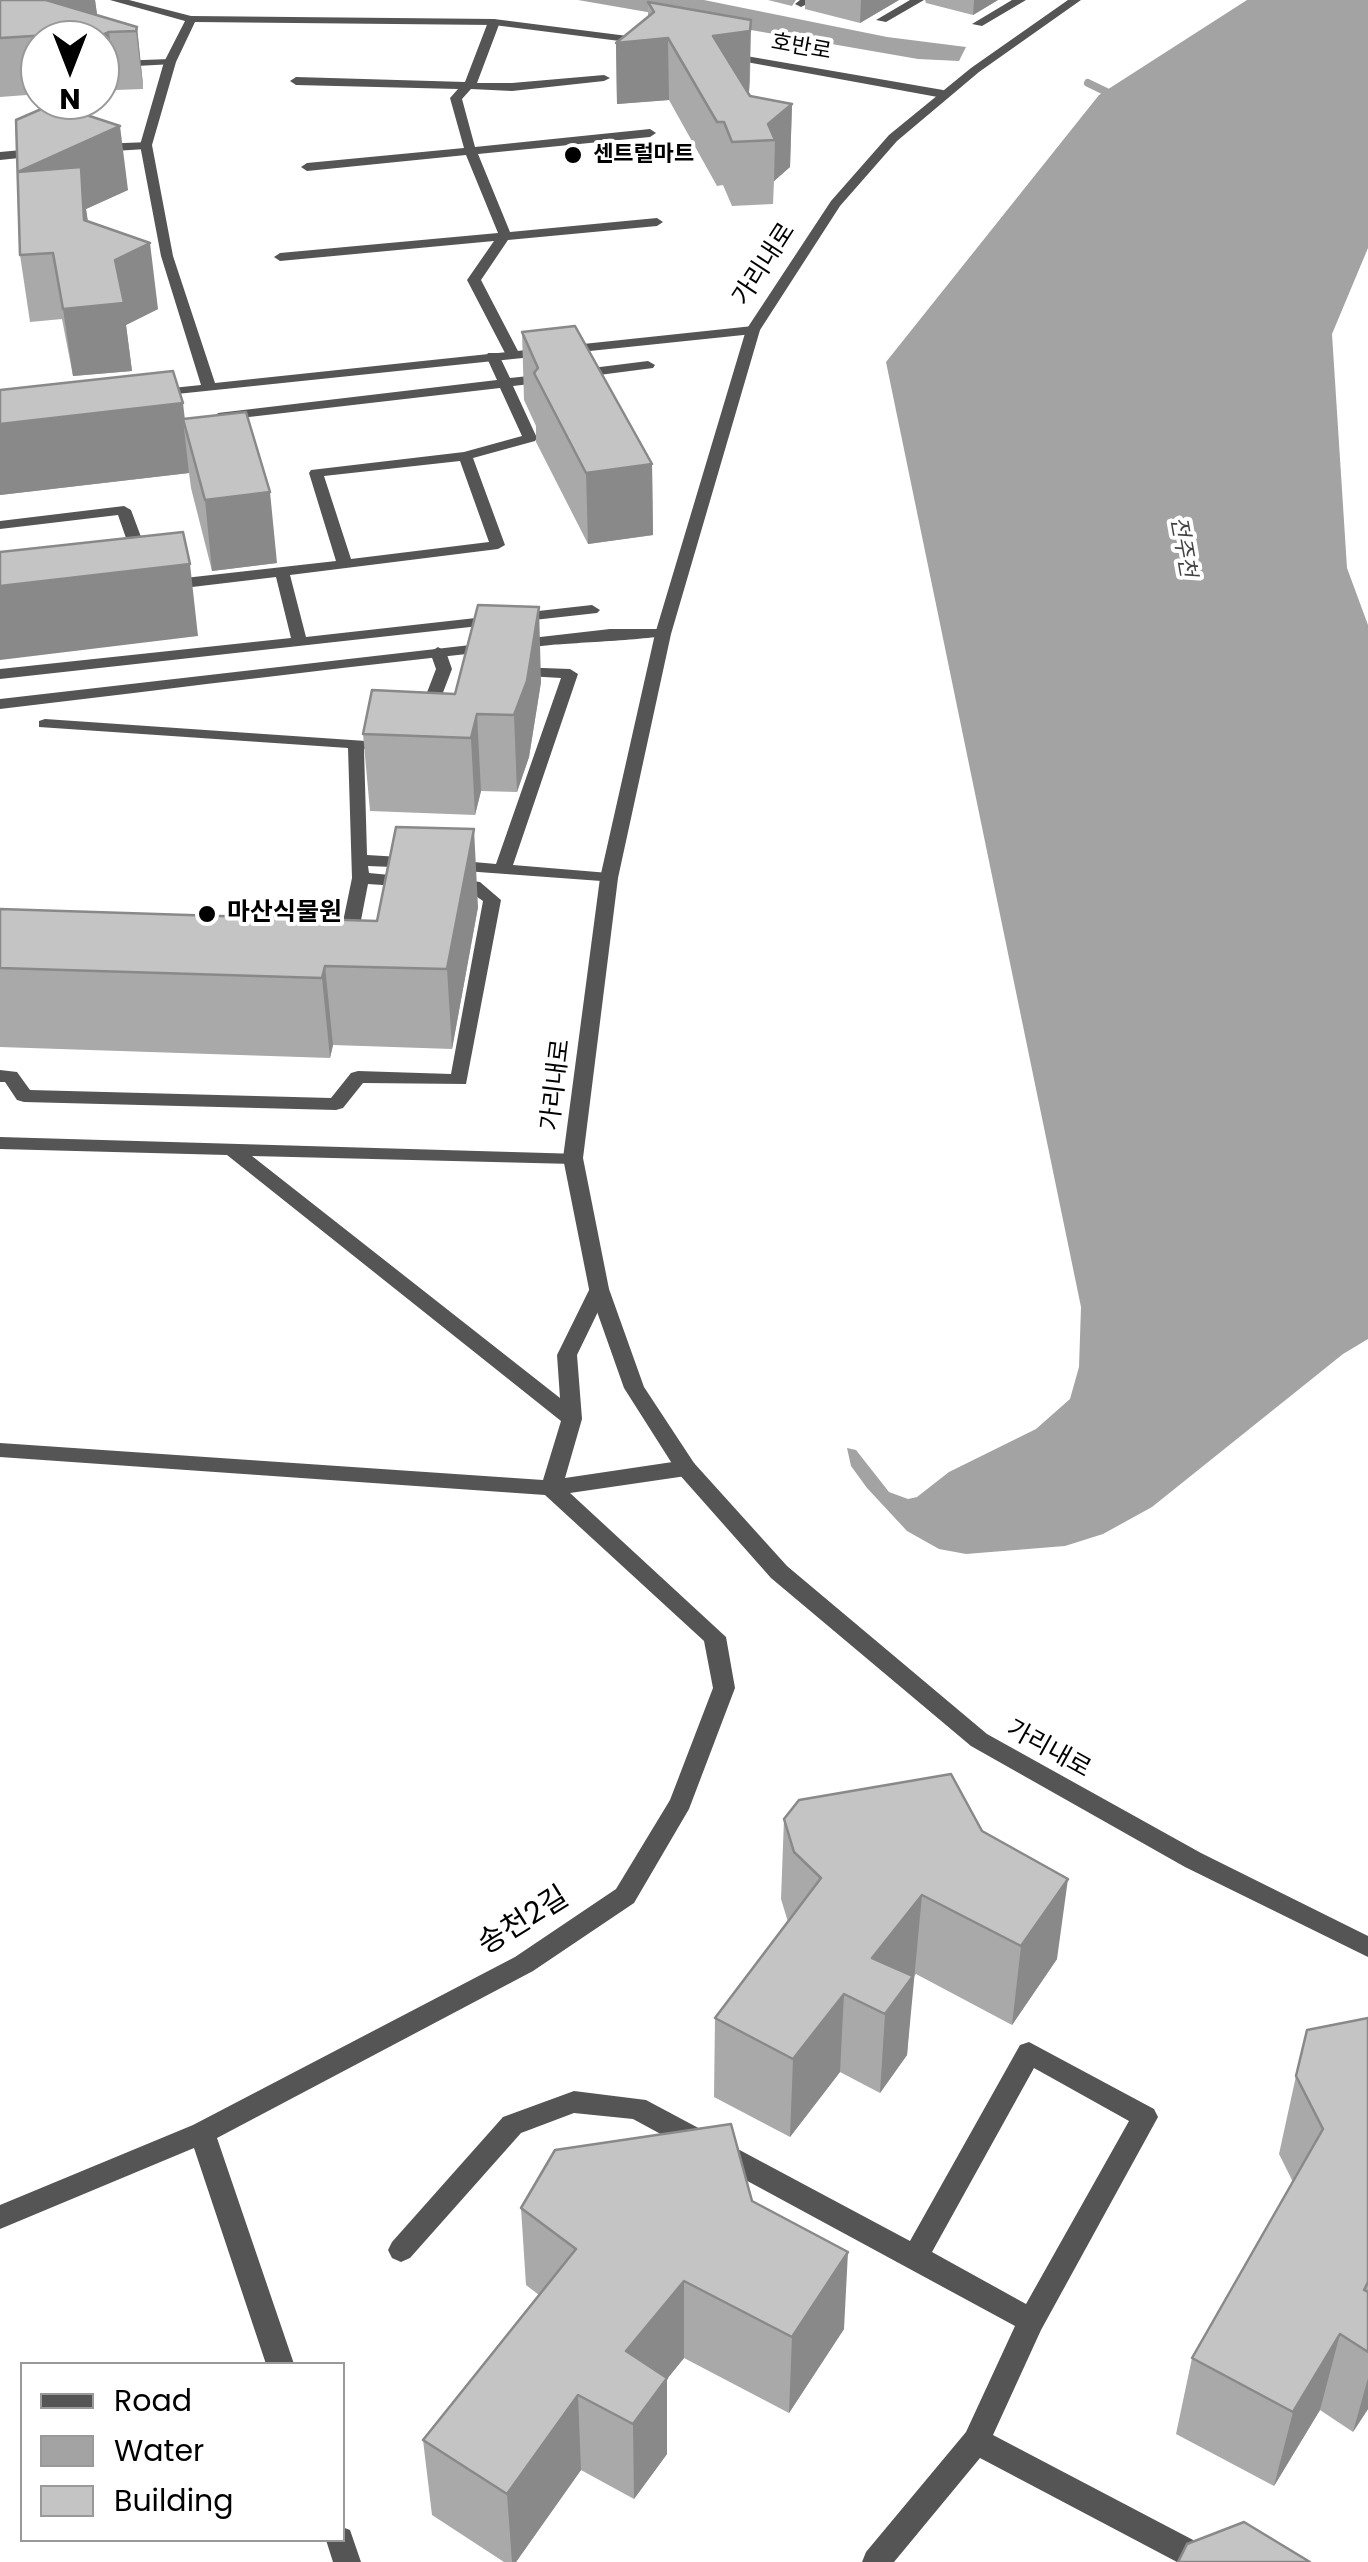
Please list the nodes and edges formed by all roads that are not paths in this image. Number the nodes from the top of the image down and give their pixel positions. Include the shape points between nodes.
1 (116, 0) edge
2 (918, 0) edge
3 (1020, 0) edge
4 (1075, 0) edge
5 (191, 19) junction
6 (882, 20) dead end
7 (494, 22) junction
8 (978, 24) dead end
9 (659, 43) edge
10 (716, 53) edge
11 (170, 62) junction
12 (120, 64) edge
13 (604, 78) dead end
14 (296, 80) dead end
15 (471, 83) junction
16 (943, 94) junction
17 (650, 133) dead end
18 (146, 145) junction
19 (91, 149) edge
20 (470, 150) junction
21 (54, 152) edge
22 (0, 156) edge
23 (307, 168) dead end
24 (657, 222) dead end
25 (505, 234) junction
26 (167, 256) junction
27 (280, 257) dead end
28 (148, 259) dead end
29 (752, 330) junction
30 (512, 353) junction
31 (493, 356) junction
32 (648, 364) dead end
33 (504, 384) junction
34 (209, 388) junction
35 (133, 397) edge
36 (216, 417) edge
37 (465, 456) junction
38 (0, 525) edge
39 (346, 564) junction
40 (282, 572) junction
41 (592, 610) dead end
42 (663, 634) junction
43 (300, 642) junction
44 (448, 664) junction
45 (498, 671) edge
46 (0, 674) edge
47 (0, 704) edge
48 (45, 724) dead end
49 (356, 743) junction
50 (503, 868) junction
51 (360, 869) junction
52 (608, 878) junction
53 (340, 974) edge
54 (0, 1076) edge
55 (0, 1143) edge
56 (234, 1151) junction
57 (573, 1158) junction
58 (599, 1289) junction
59 (572, 1419) junction
60 (0, 1450) edge
61 (686, 1468) junction
62 (551, 1488) junction
63 (1368, 1947) edge
64 (202, 2133) junction
65 (0, 2217) edge
66 (401, 2250) dead end
67 (915, 2258) junction
68 (1031, 2321) junction
69 (279, 2362) edge
70 (976, 2441) junction
71 (876, 2562) edge
72 (1206, 2562) edge

1 - 5 street
2 - 6 street
3 - 8 street
4 - 16 street, 가리내로
5 - 7 street
5 - 11 street
7 - 9 street
7 - 15 street
10 - 16 street, 호반로
11 - 12 street
11 - 18 street
13 - 15 street
14 - 15 street
15 - 20 street via 456,98
16 - 29 street, 가리내로 via 835,204
17 - 20 street
18 - 19 street
18 - 26 street
20 - 23 street
20 - 25 street
21 - 22 street
24 - 25 street
25 - 27 street
25 - 30 street via 474,280
26 - 28 street
26 - 34 street
29 - 30 street
29 - 42 street, 가리내로
30 - 31 street
31 - 33 street
31 - 34 street
32 - 33 street
33 - 36 street
33 - 37 street via 530,438
34 - 35 street
37 - 39 street via 316,473
37 - 39 street via 498,545
38 - 40 street via 124,510 148,579
39 - 40 street
40 - 43 street
41 - 43 street
42 - 44 street via 610,634
42 - 52 street, 가리내로
43 - 46 street
44 - 47 street
44 - 49 street via 418,739
45 - 50 street via 570,674
48 - 49 street
49 - 51 street
50 - 51 street
50 - 52 street
51 - 53 street
51 - 54 street via 474,886 492,900 459,1080 358,1077 336,1104 24,1096 10,1076
52 - 57 street, 가리내로
55 - 56 street
56 - 57 street
56 - 59 street
57 - 58 street, 가리내로
58 - 59 street via 567,1355
58 - 61 street, 가리내로 via 634,1388
59 - 62 street
60 - 62 street
61 - 62 street
61 - 63 street, 가리내로 via 778,1572 979,1740 1193,1860
62 - 64 street, 송천2길 via 715,1638 724,1688 681,1802 624,1896 524,1964
64 - 65 street, 송천2길
64 - 69 street
66 - 67 street via 512,2125 574,2102 637,2108
67 - 68 street
67 - 68 street via 1029,2053 1046,2062 1145,2117
68 - 70 street
70 - 71 street
70 - 72 street

